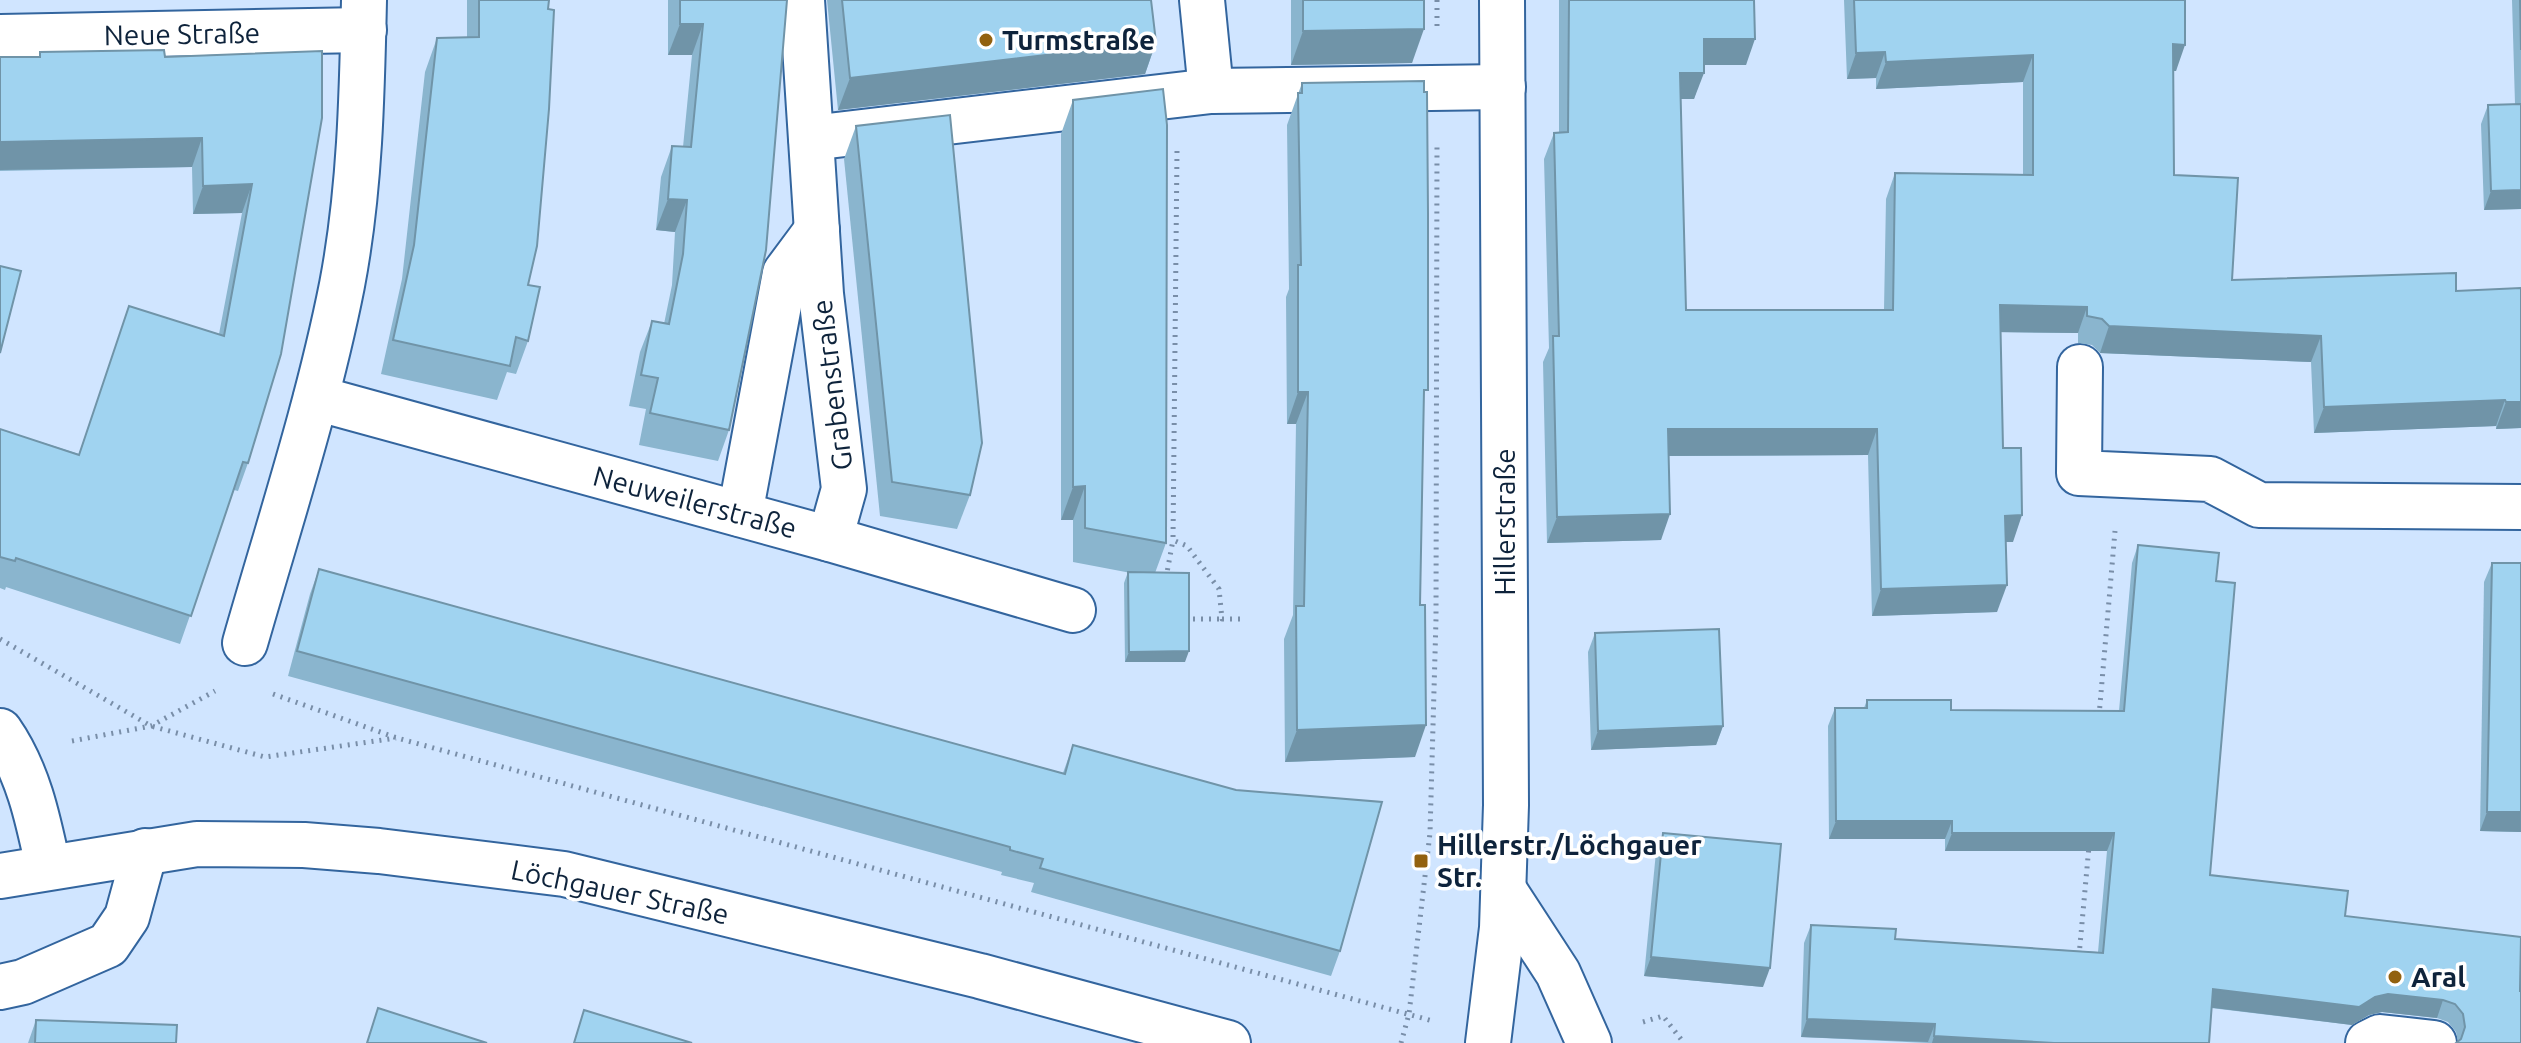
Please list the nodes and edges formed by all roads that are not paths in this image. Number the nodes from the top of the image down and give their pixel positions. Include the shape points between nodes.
1 (802, 0) edge
2 (1202, 0) edge
3 (1502, 0) edge
4 (364, 15) edge
5 (0, 37) edge
6 (1503, 87) junction
7 (1211, 91) junction
8 (811, 138) junction
9 (817, 230) junction
10 (2080, 367) dead end
11 (316, 398) junction
12 (2521, 507) edge
13 (740, 514) junction
14 (830, 539) junction
15 (1073, 610) dead end
16 (245, 643) dead end
17 (7, 741) edge
18 (145, 851) junction
19 (48, 866) junction
20 (0, 876) edge
21 (1504, 890) junction
22 (0, 987) edge
23 (2374, 1040) edge
24 (1228, 1043) edge
25 (1488, 1043) edge
26 (1589, 1043) edge
27 (2434, 1043) edge

1 - 8 street, Grabenstraße
2 - 7 street
3 - 6 street, Hillerstraße
4 - 5 street, Neue Straße
4 - 11 street via 359,154 342,283
6 - 7 street
6 - 21 street, Hillerstraße
7 - 8 street
8 - 9 street, Grabenstraße
9 - 13 street, Grabenstraße via 785,273
9 - 14 street, Grabenstraße via 844,489
10 - 12 street via 2079,473 2210,479 2259,505
11 - 13 street, Neuweilerstraße
11 - 16 street
13 - 14 street, Neuweilerstraße
14 - 15 street, Neuweilerstraße
17 - 19 street via 37,812
18 - 19 street, Löchgauer Straße
18 - 22 street via 127,917 108,945
18 - 24 street, Löchgauer Straße via 197,844 304,845 564,874
19 - 20 street, Löchgauer Straße
21 - 25 street, Hillerstraße
21 - 26 street via 1558,973
23 - 27 street

